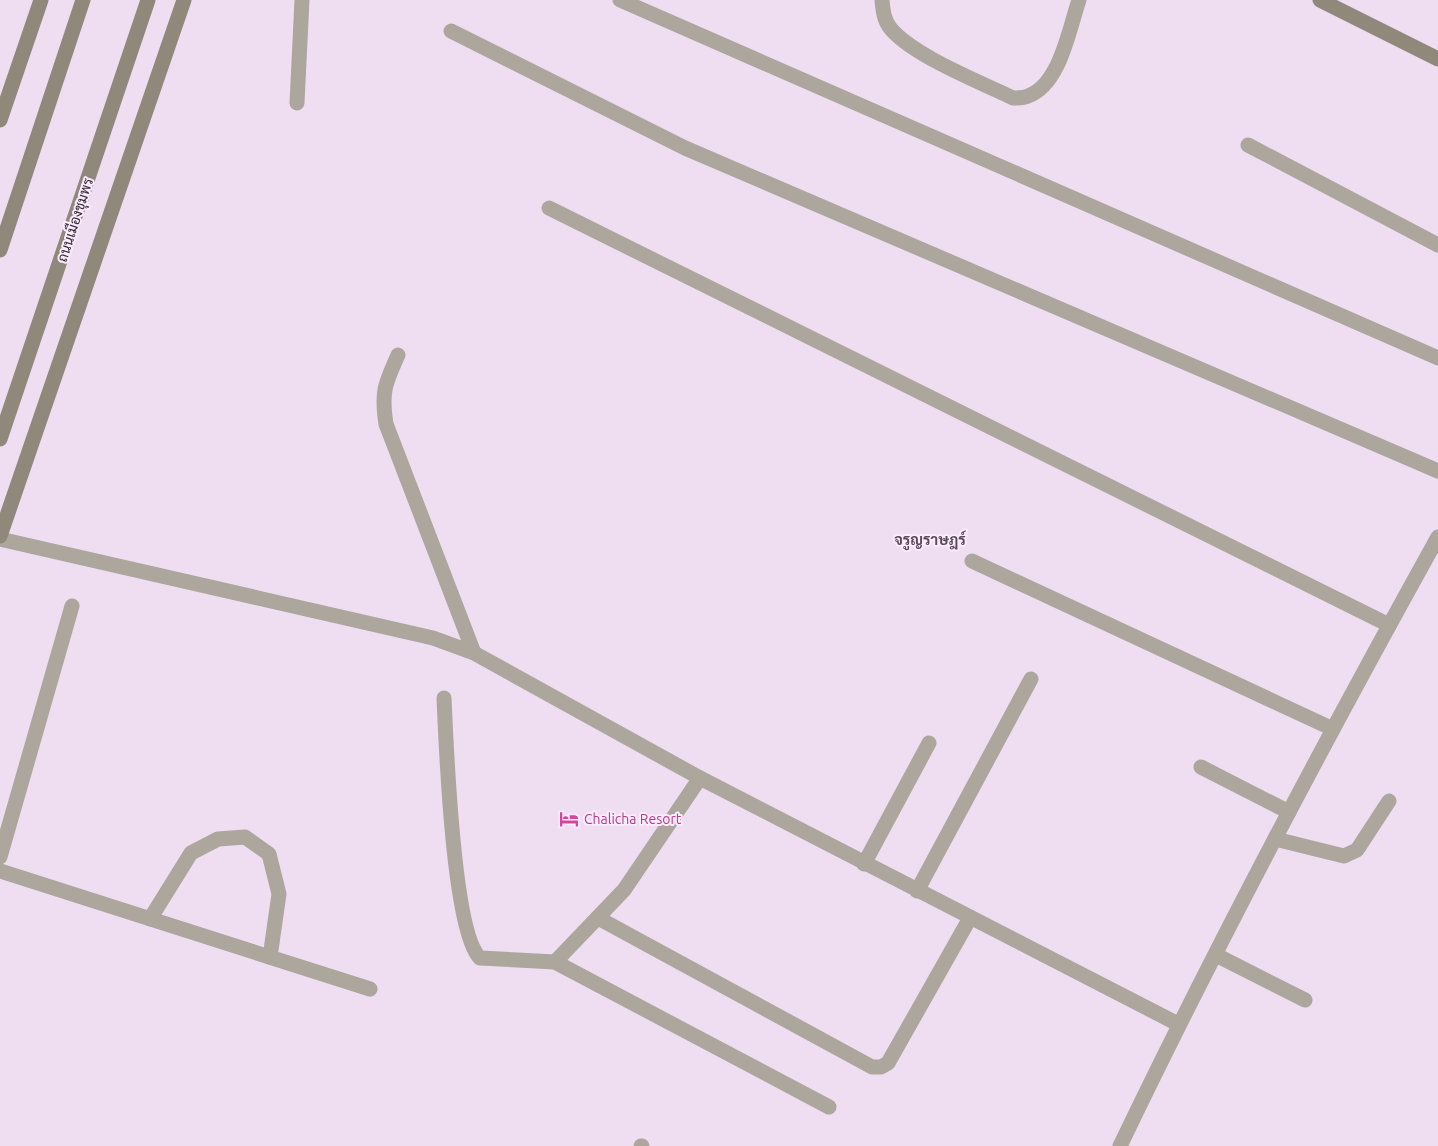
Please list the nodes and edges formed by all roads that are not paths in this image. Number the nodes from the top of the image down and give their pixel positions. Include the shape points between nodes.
1 (41, 0) edge
2 (83, 0) edge
3 (148, 0) edge
4 (184, 0) edge
5 (302, 0) edge
6 (620, 0) edge
7 (882, 0) edge
8 (1079, 0) edge
9 (1320, 0) edge
10 (451, 31) dead end
11 (1438, 59) edge
12 (297, 103) dead end
13 (0, 120) edge
14 (1248, 145) dead end
15 (549, 208) dead end
16 (1438, 245) edge
17 (0, 250) edge
18 (398, 355) dead end
19 (1438, 358) edge
20 (0, 439) edge
21 (1438, 471) edge
22 (1438, 537) edge
23 (0, 538) edge
24 (972, 561) dead end
25 (72, 606) dead end
26 (1389, 625) junction
27 (474, 653) junction
28 (1031, 679) dead end
29 (444, 698) dead end
30 (1333, 729) junction
31 (929, 743) dead end
32 (1201, 767) dead end
33 (700, 778) junction
34 (1389, 801) dead end
35 (1289, 812) junction
36 (1276, 839) junction
37 (0, 857) edge
38 (864, 864) junction
39 (0, 871) edge
40 (917, 891) junction
41 (598, 918) junction
42 (970, 918) junction
43 (150, 919) junction
44 (1216, 955) junction
45 (270, 957) junction
46 (555, 962) junction
47 (370, 989) dead end
48 (1305, 1000) dead end
49 (1178, 1024) junction
50 (829, 1107) dead end
51 (1120, 1146) edge

1 - 13 main road
2 - 17 main road
3 - 20 main road, ถนนเมืองชุมพร
4 - 23 main road
5 - 12 street
6 - 19 street
7 - 8 street via 883,14 890,28 908,45 1013,98 1028,96 1044,87 1055,71
9 - 11 main road
10 - 21 street via 685,148
14 - 16 street
15 - 26 street
18 - 27 street via 382,400 386,424
22 - 26 street
23 - 27 street via 433,638
24 - 30 street
25 - 37 street
26 - 30 street
27 - 33 street
28 - 40 street
29 - 46 street via 449,795 464,913 473,952 480,958
30 - 35 street
31 - 38 street
32 - 35 street
33 - 38 street
33 - 41 street via 624,890
34 - 36 street via 1357,850 1344,856
35 - 36 street
36 - 44 street
38 - 40 street
39 - 43 street
40 - 42 street
41 - 42 street via 872,1067 881,1067 888,1063
41 - 46 street
42 - 49 street
43 - 45 street
43 - 45 street via 191,853 218,839 245,837 269,854 280,894
44 - 48 street
44 - 49 street
45 - 47 street
46 - 50 street
49 - 51 street

